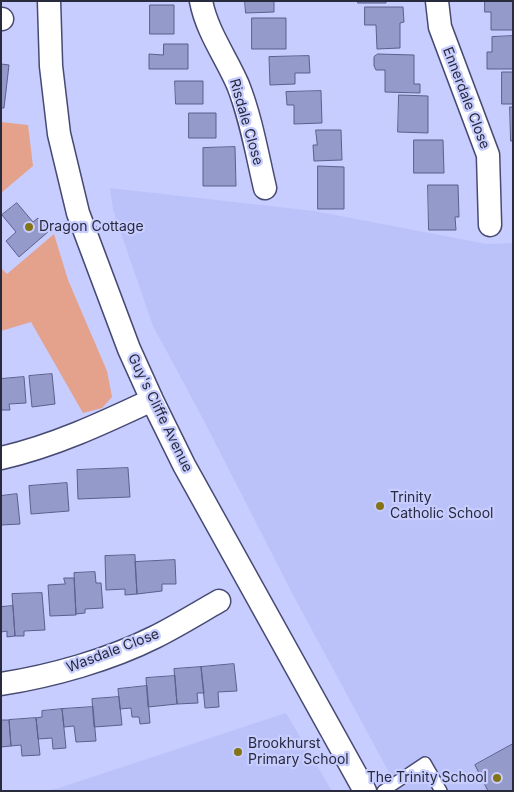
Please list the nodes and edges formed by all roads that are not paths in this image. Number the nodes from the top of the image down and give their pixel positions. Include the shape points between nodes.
1 (49, 1) edge
2 (201, 1) edge
3 (437, 1) edge
4 (265, 188) dead end
5 (490, 225) dead end
6 (152, 400) junction
7 (1, 458) edge
8 (219, 601) dead end
9 (1, 684) edge
10 (365, 791) edge
11 (383, 791) edge
12 (441, 791) edge

1 - 6 street, Guy's Cliffe Avenue via 51,66 59,134 78,213
2 - 4 street, Risdale Close via 211,33 238,87
3 - 5 street, Ennerdale Close via 440,27 488,156
6 - 7 street via 67,438
6 - 10 street, Guy's Cliffe Avenue via 184,465
8 - 9 street, Wasdale Close via 155,637 115,653 73,668
11 - 12 lane via 425,763

